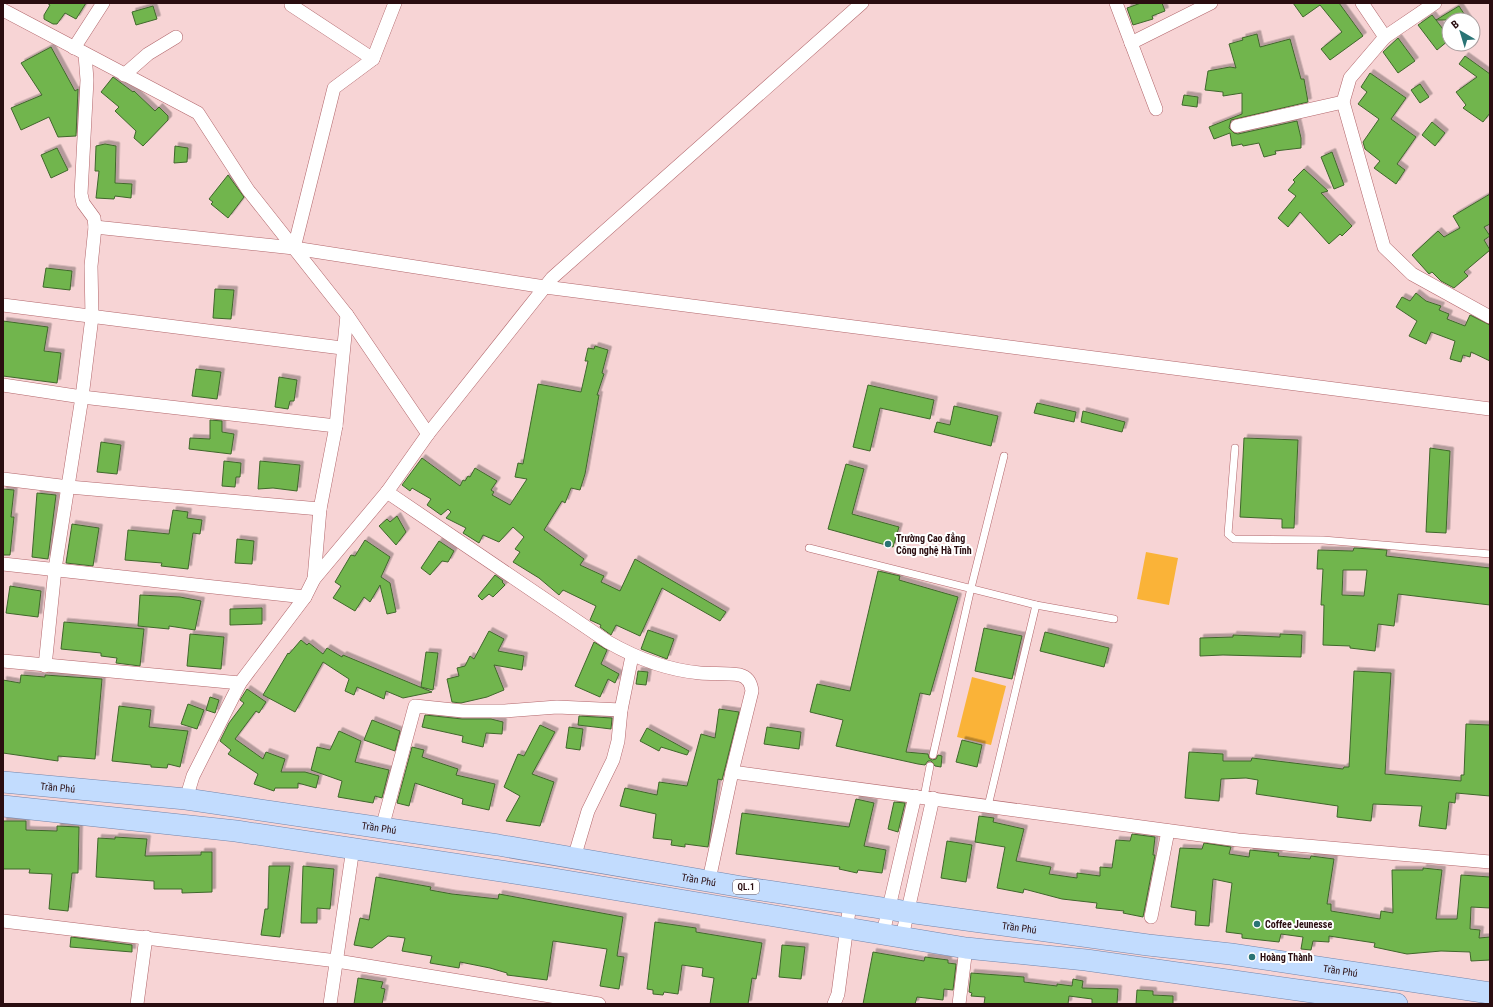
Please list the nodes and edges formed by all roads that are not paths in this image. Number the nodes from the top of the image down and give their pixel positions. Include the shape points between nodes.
1 (103, 3) edge
2 (395, 3) edge
3 (862, 3) edge
4 (1116, 3) edge
5 (1211, 3) edge
6 (1362, 3) edge
7 (1435, 3) edge
8 (290, 4) edge
9 (3, 10) edge
10 (176, 37) dead end
11 (1385, 37) junction
12 (1131, 43) junction
13 (80, 51) junction
14 (373, 59) junction
15 (124, 75) junction
16 (1343, 102) junction
17 (1156, 109) dead end
18 (1236, 126) dead end
19 (95, 228) junction
20 (294, 248) junction
21 (545, 287) junction
22 (3, 305) edge
23 (347, 315) junction
24 (92, 317) junction
25 (1490, 317) edge
26 (342, 348) junction
27 (3, 385) edge
28 (82, 397) junction
29 (1490, 409) edge
30 (336, 426) junction
31 (428, 434) junction
32 (1235, 448) dead end
33 (1004, 456) dead end
34 (3, 479) edge
35 (68, 487) junction
36 (387, 492) junction
37 (320, 509) junction
38 (809, 548) dead end
39 (1490, 554) edge
40 (3, 564) edge
41 (55, 569) junction
42 (314, 579) junction
43 (971, 588) junction
44 (305, 597) junction
45 (1036, 605) junction
46 (1114, 619) dead end
47 (632, 656) junction
48 (3, 661) edge
49 (44, 666) junction
50 (240, 683) junction
51 (621, 710) junction
52 (933, 755) dead end
53 (930, 766) dead end
54 (732, 772) junction
55 (3, 782) edge
56 (924, 797) junction
57 (186, 799) junction
58 (3, 806) edge
59 (988, 806) junction
60 (382, 828) junction
61 (1168, 831) junction
62 (352, 848) junction
63 (574, 858) junction
64 (1490, 862) edge
65 (709, 880) junction
66 (850, 903) junction
67 (898, 910) junction
68 (1151, 917) dead end
69 (3, 921) edge
70 (846, 928) junction
71 (893, 935) junction
72 (146, 937) junction
73 (966, 948) junction
74 (337, 961) junction
75 (1490, 993) edge
76 (534, 999) edge
77 (137, 1004) edge
78 (330, 1004) edge
79 (599, 1004) edge
80 (834, 1004) edge
81 (959, 1004) edge
82 (1397, 1004) edge

1 - 13 street
2 - 14 street
3 - 21 street
4 - 12 street
5 - 12 street
6 - 11 street
7 - 11 street
8 - 14 street
9 - 13 street
10 - 15 street via 148,54
11 - 16 street via 1350,78
12 - 17 street
13 - 15 street
13 - 19 street via 87,80 81,194 83,203 94,218
14 - 20 street via 334,88
15 - 20 street via 198,113 248,190
16 - 18 street
16 - 25 street via 1384,247 1412,274
19 - 20 street
19 - 24 street via 91,266
20 - 21 street
20 - 23 street
21 - 29 street
21 - 31 street
22 - 24 street
23 - 26 street
23 - 31 street
24 - 26 street
24 - 28 street
26 - 30 street
27 - 28 street
28 - 30 street
28 - 35 street
30 - 37 street
31 - 36 street
32 - 39 lane via 1228,534 1234,539 1323,540
33 - 43 lane
34 - 35 street
35 - 37 street
35 - 41 street
36 - 42 street
36 - 47 street
37 - 42 street
38 - 43 lane
40 - 41 street
41 - 44 street
41 - 49 street
42 - 44 street
43 - 45 lane
43 - 52 lane
44 - 50 street
45 - 46 lane
45 - 59 lane
47 - 51 street
47 - 54 street via 698,673 747,678 752,691
48 - 49 street
49 - 50 street
50 - 57 street via 194,776
51 - 60 street via 557,707 463,711 415,706
51 - 63 street via 613,760 588,811
53 - 56 lane
54 - 56 street
54 - 65 street
55 - 57 main road, Trần Phú / QL.1
56 - 59 street
56 - 67 street
56 - 67 street
57 - 60 main road, Trần Phú / QL.1
58 - 62 main road via 236,831
59 - 61 street
60 - 63 main road, Trần Phú / QL.1
61 - 64 street via 1238,840
61 - 68 street
62 - 70 main road
62 - 74 street
63 - 65 main road, Trần Phú / QL.1
65 - 66 main road, Trần Phú / QL.1
66 - 67 main road, Trần Phú / QL.1
66 - 70 street
67 - 71 street
67 - 71 street
67 - 75 main road, Trần Phú / QL.1 via 1231,954
69 - 72 street
70 - 71 main road
70 - 80 street via 838,994
71 - 73 main road
72 - 74 street
72 - 77 street
73 - 81 street
73 - 82 main road via 1086,960
74 - 76 street
74 - 78 street
76 - 79 street

